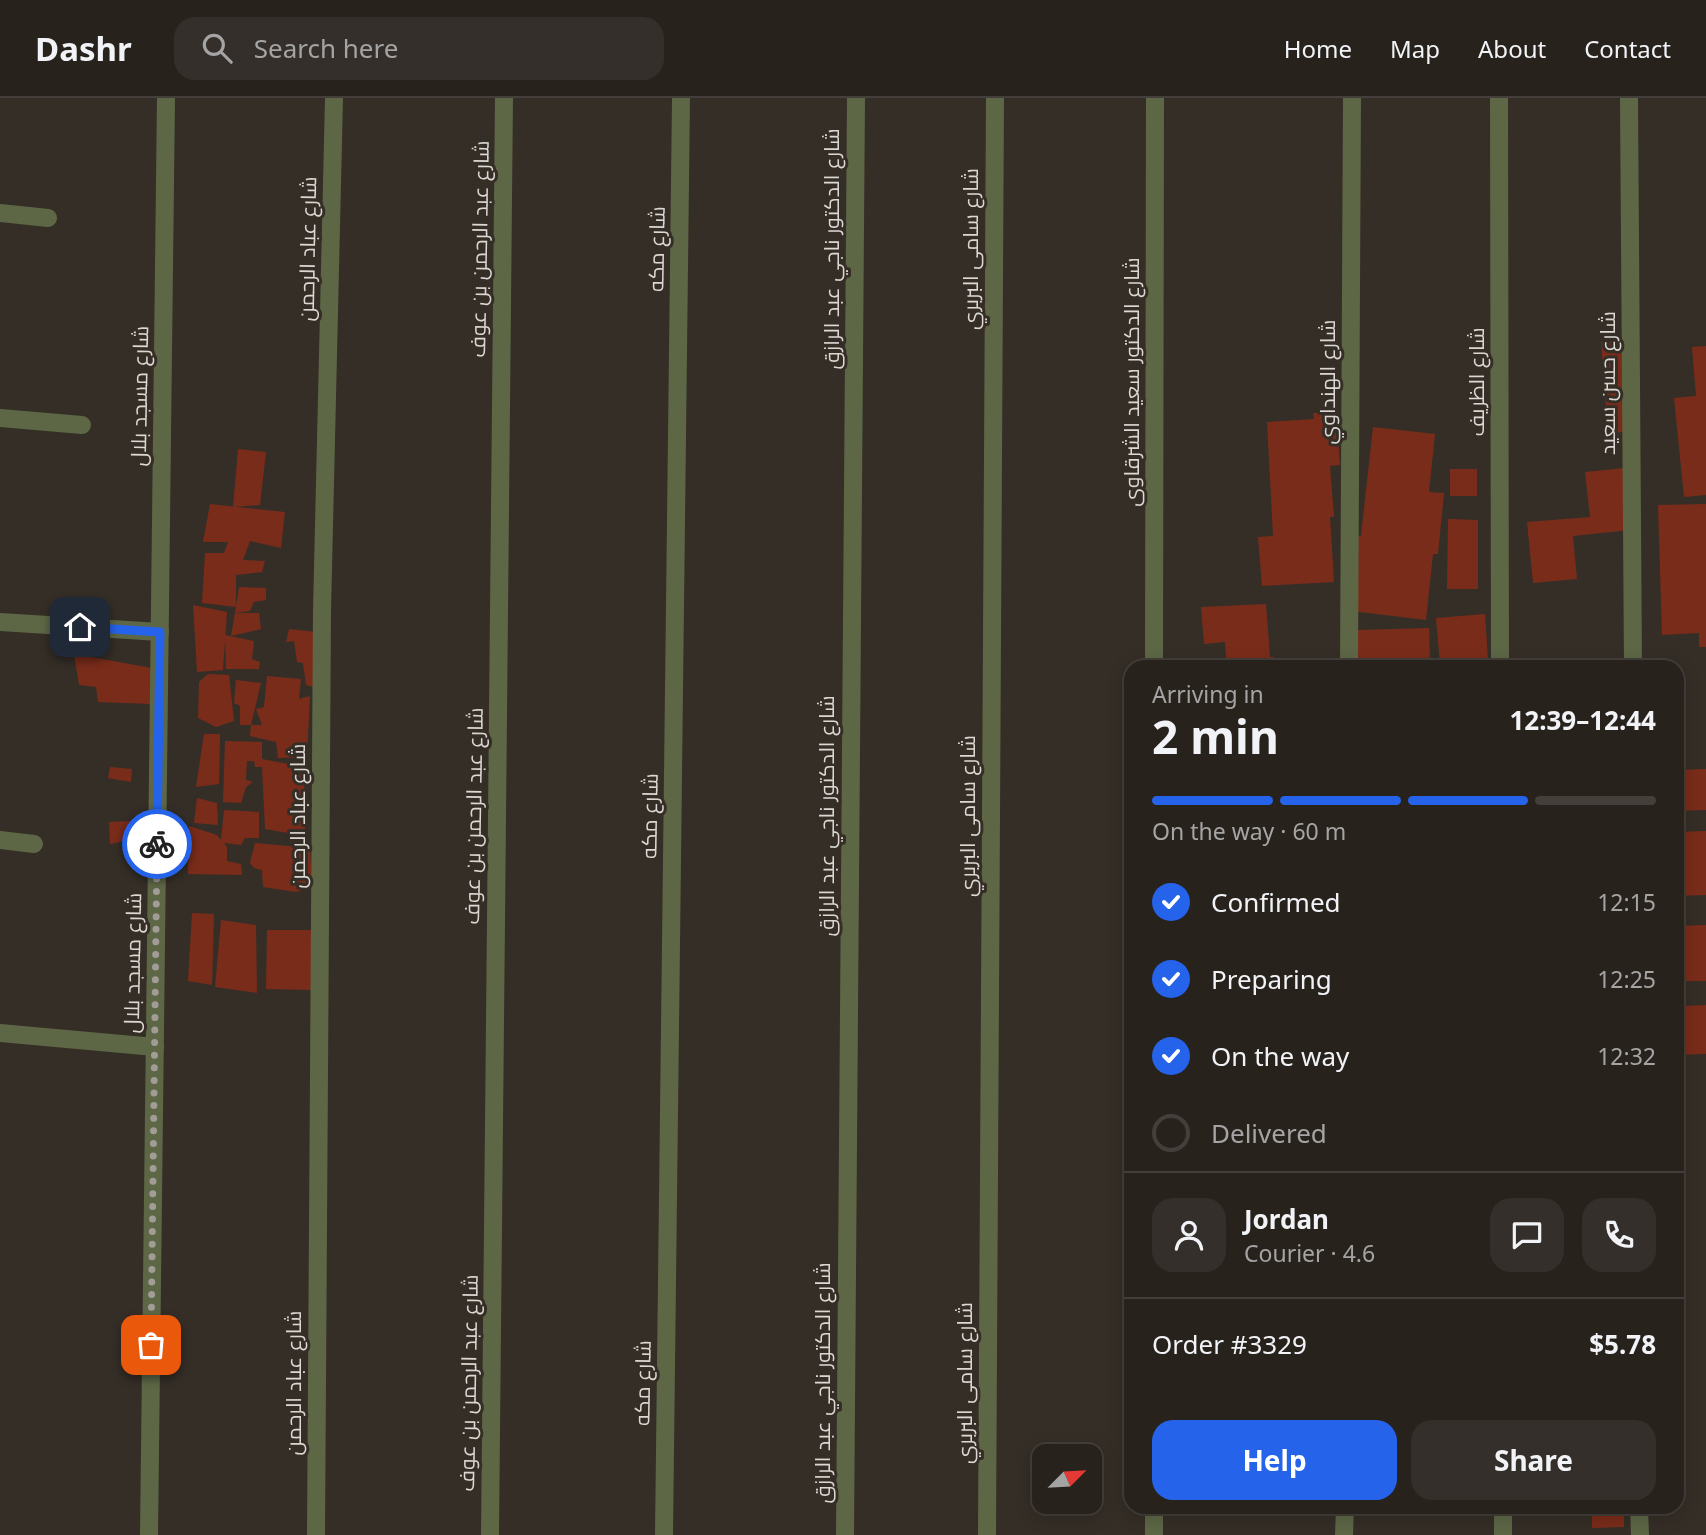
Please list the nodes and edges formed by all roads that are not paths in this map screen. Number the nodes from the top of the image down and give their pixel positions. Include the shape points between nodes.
1 (166, 98) edge
2 (334, 98) edge
3 (504, 98) edge
4 (681, 98) edge
5 (856, 98) edge
6 (995, 98) edge
7 (1155, 98) edge
8 (1352, 98) edge
9 (1499, 98) edge
10 (1629, 98) edge
11 (0, 213) edge
12 (48, 218) dead end
13 (0, 418) edge
14 (82, 425) dead end
15 (0, 622) edge
16 (160, 632) junction
17 (1154, 660) edge
18 (1349, 660) edge
19 (1500, 660) edge
20 (1633, 660) edge
21 (0, 840) edge
22 (34, 844) dead end
23 (0, 1033) edge
24 (155, 1047) junction
25 (1154, 1514) edge
26 (1345, 1514) edge
27 (1503, 1514) edge
28 (1639, 1514) edge
29 (149, 1535) edge
30 (316, 1535) edge
31 (491, 1535) edge
32 (664, 1535) edge
33 (845, 1535) edge
34 (987, 1535) edge
35 (1154, 1535) edge
36 (1344, 1535) edge
37 (1503, 1535) edge
38 (1640, 1535) edge

1 - 16 street, شارع مسجد بلال
2 - 30 street, شارع عباد الرحمن via 322,611
3 - 31 street, شارع عبد الرحمن بن عوف
4 - 32 street, شارع مكه
5 - 33 street, شارع الدكتور ناجي عبد الرازق
6 - 34 street, شارع سامى البربري
7 - 17 street, شارع الدكتور سعيد الشرقاوى
8 - 18 street, شارع الهنداوي
9 - 19 street, شارع الظريف
10 - 20 street, شارع حسن سعيد
11 - 12 street
13 - 14 street
15 - 16 street
16 - 24 street, شارع مسجد بلال
21 - 22 street
23 - 24 street
24 - 29 street, شارع مسجد بلال
25 - 35 street
26 - 36 street
27 - 37 street
28 - 38 street

